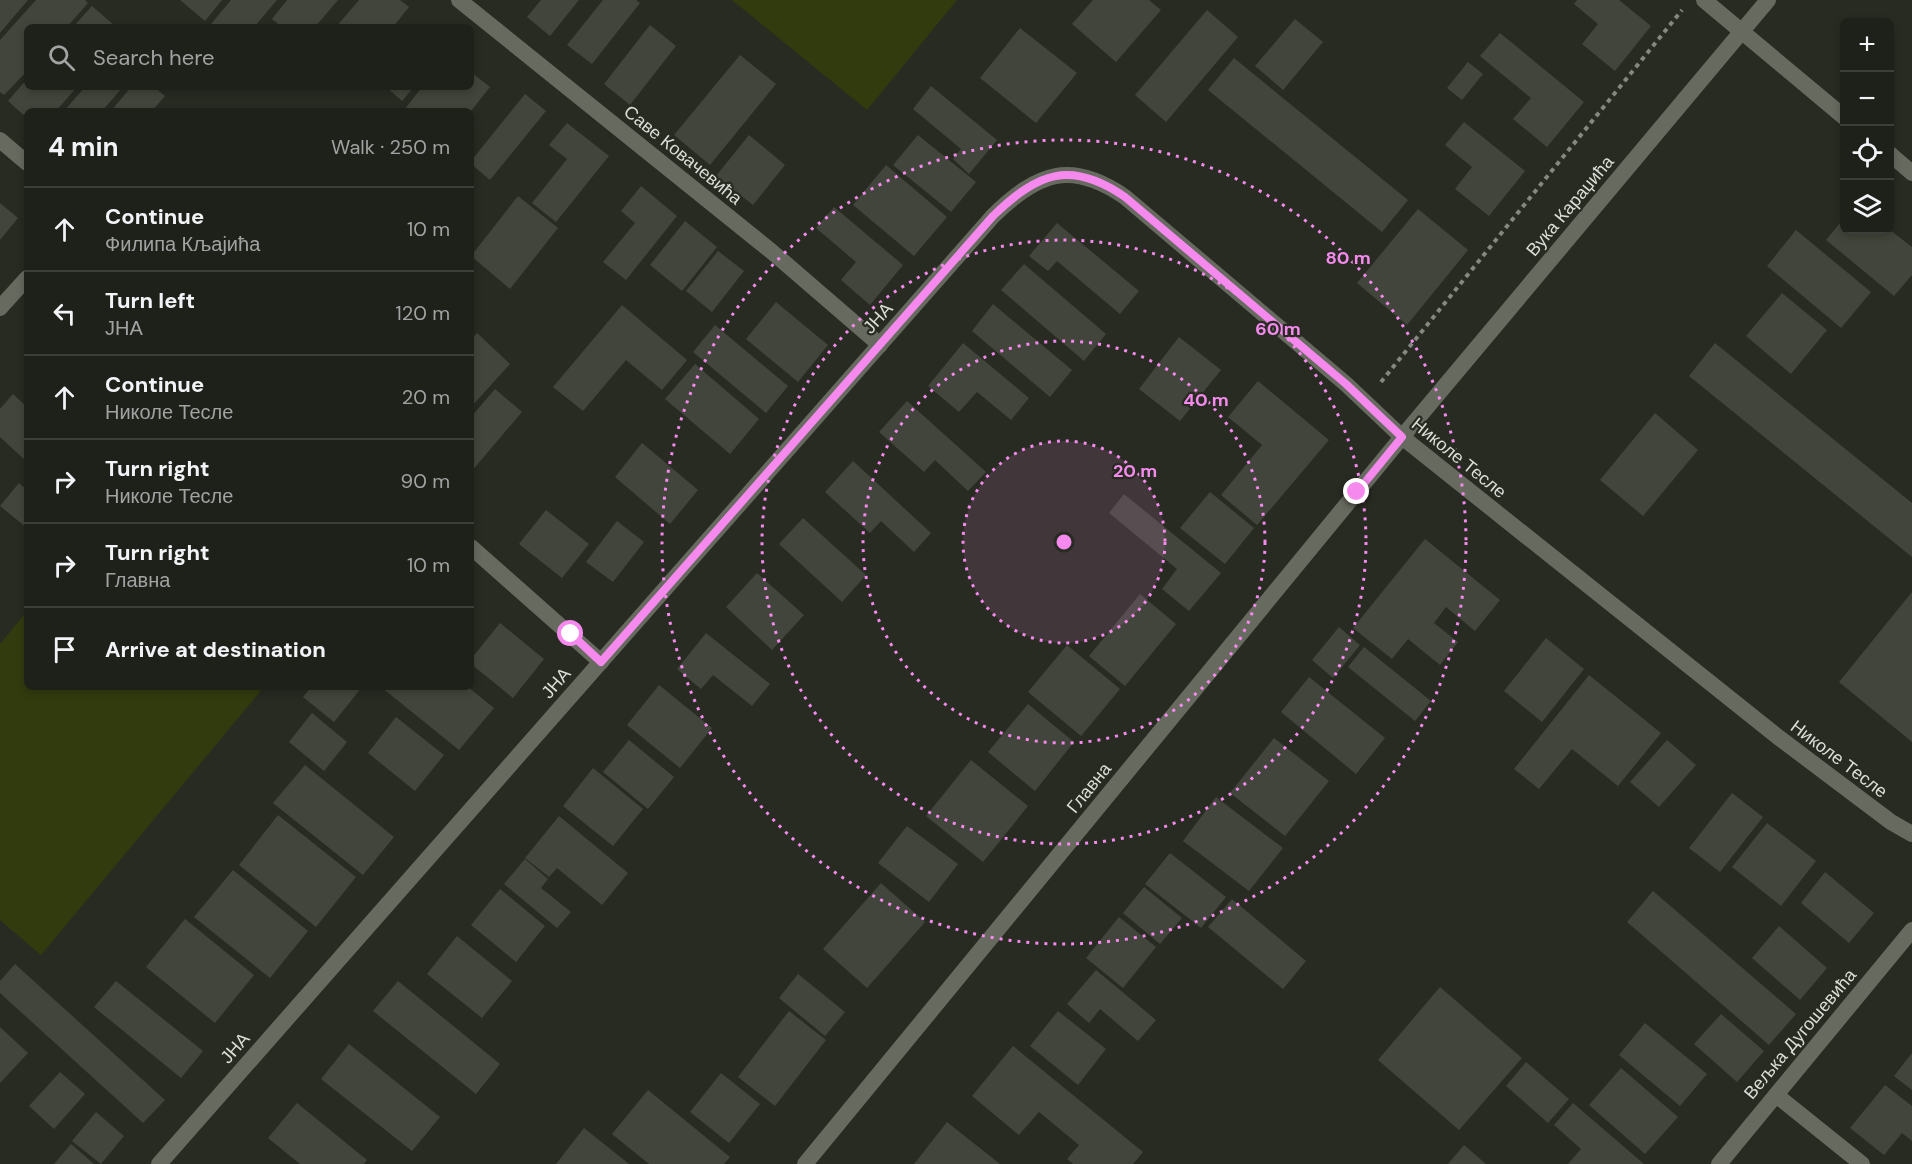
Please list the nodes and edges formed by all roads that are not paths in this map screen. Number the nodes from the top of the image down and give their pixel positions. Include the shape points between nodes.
1 (459, 0) edge
2 (1704, 0) edge
3 (1768, 0) edge
4 (1742, 31) junction
5 (1840, 113) edge
6 (0, 140) edge
7 (1894, 157) edge
8 (24, 160) edge
9 (1912, 173) edge
10 (984, 228) joint
11 (24, 281) edge
12 (0, 308) edge
13 (880, 345) junction
14 (1402, 437) junction
15 (474, 550) edge
16 (601, 662) junction
17 (1912, 834) edge
18 (1912, 930) edge
19 (1776, 1095) junction
20 (159, 1164) edge
21 (806, 1164) edge
22 (1719, 1164) edge
23 (1862, 1164) edge

1 - 13 street, Саве Ковачевића via 771,251
2 - 4 street
3 - 4 street, Вука Караџића
4 - 5 street
4 - 14 street, Вука Караџића
6 - 8 street
7 - 9 street
10 - 13 street, ЈНА
10 - 14 street, Николе Тесле via 1033,183 1067,175 1098,180 1144,212
11 - 12 street
13 - 16 street, ЈНА
14 - 17 street, Николе Тесле via 1778,737
14 - 21 street, Главна
15 - 16 street
16 - 20 street, ЈНА
18 - 19 street, Вељка Дугошевића
19 - 22 street, Вељка Дугошевића
19 - 23 street

